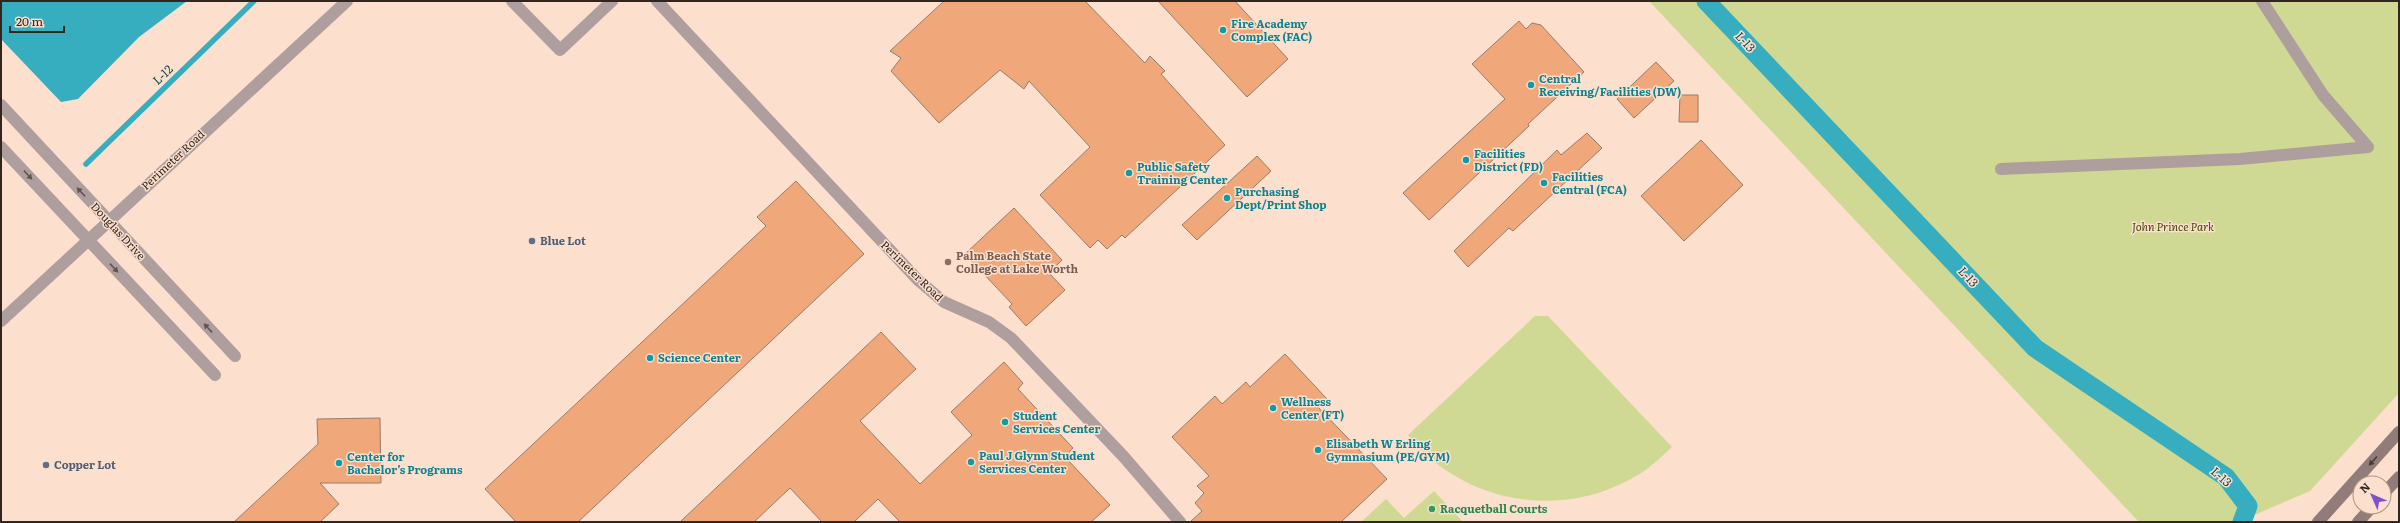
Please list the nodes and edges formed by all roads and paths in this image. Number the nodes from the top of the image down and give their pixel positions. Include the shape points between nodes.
1 (347, 1) edge
2 (512, 1) edge
3 (612, 1) edge
4 (657, 1) edge
5 (2262, 1) edge
6 (1, 105) edge
7 (1, 147) edge
8 (2001, 169) dead end
9 (108, 221) junction
10 (88, 240) junction
11 (1, 321) edge
12 (235, 356) dead end
13 (215, 375) dead end
14 (2399, 432) edge
15 (2399, 477) edge
16 (2392, 484) edge
17 (1180, 522) edge
18 (2318, 522) edge

1 - 9 street, Perimeter Road
2 - 3 street via 560,50
4 - 17 street, Perimeter Road via 918,280 944,302 989,322 1011,338 1124,457
5 - 8 street via 2323,95 2368,147 2240,159
9 -> 6 street, Douglas Drive
7 -> 10 street
9 - 10 street, Perimeter Road
12 -> 9 street, Douglas Drive
10 - 11 street, Perimeter Road
10 -> 13 street
14 -> 18 street
15 - 16 street

